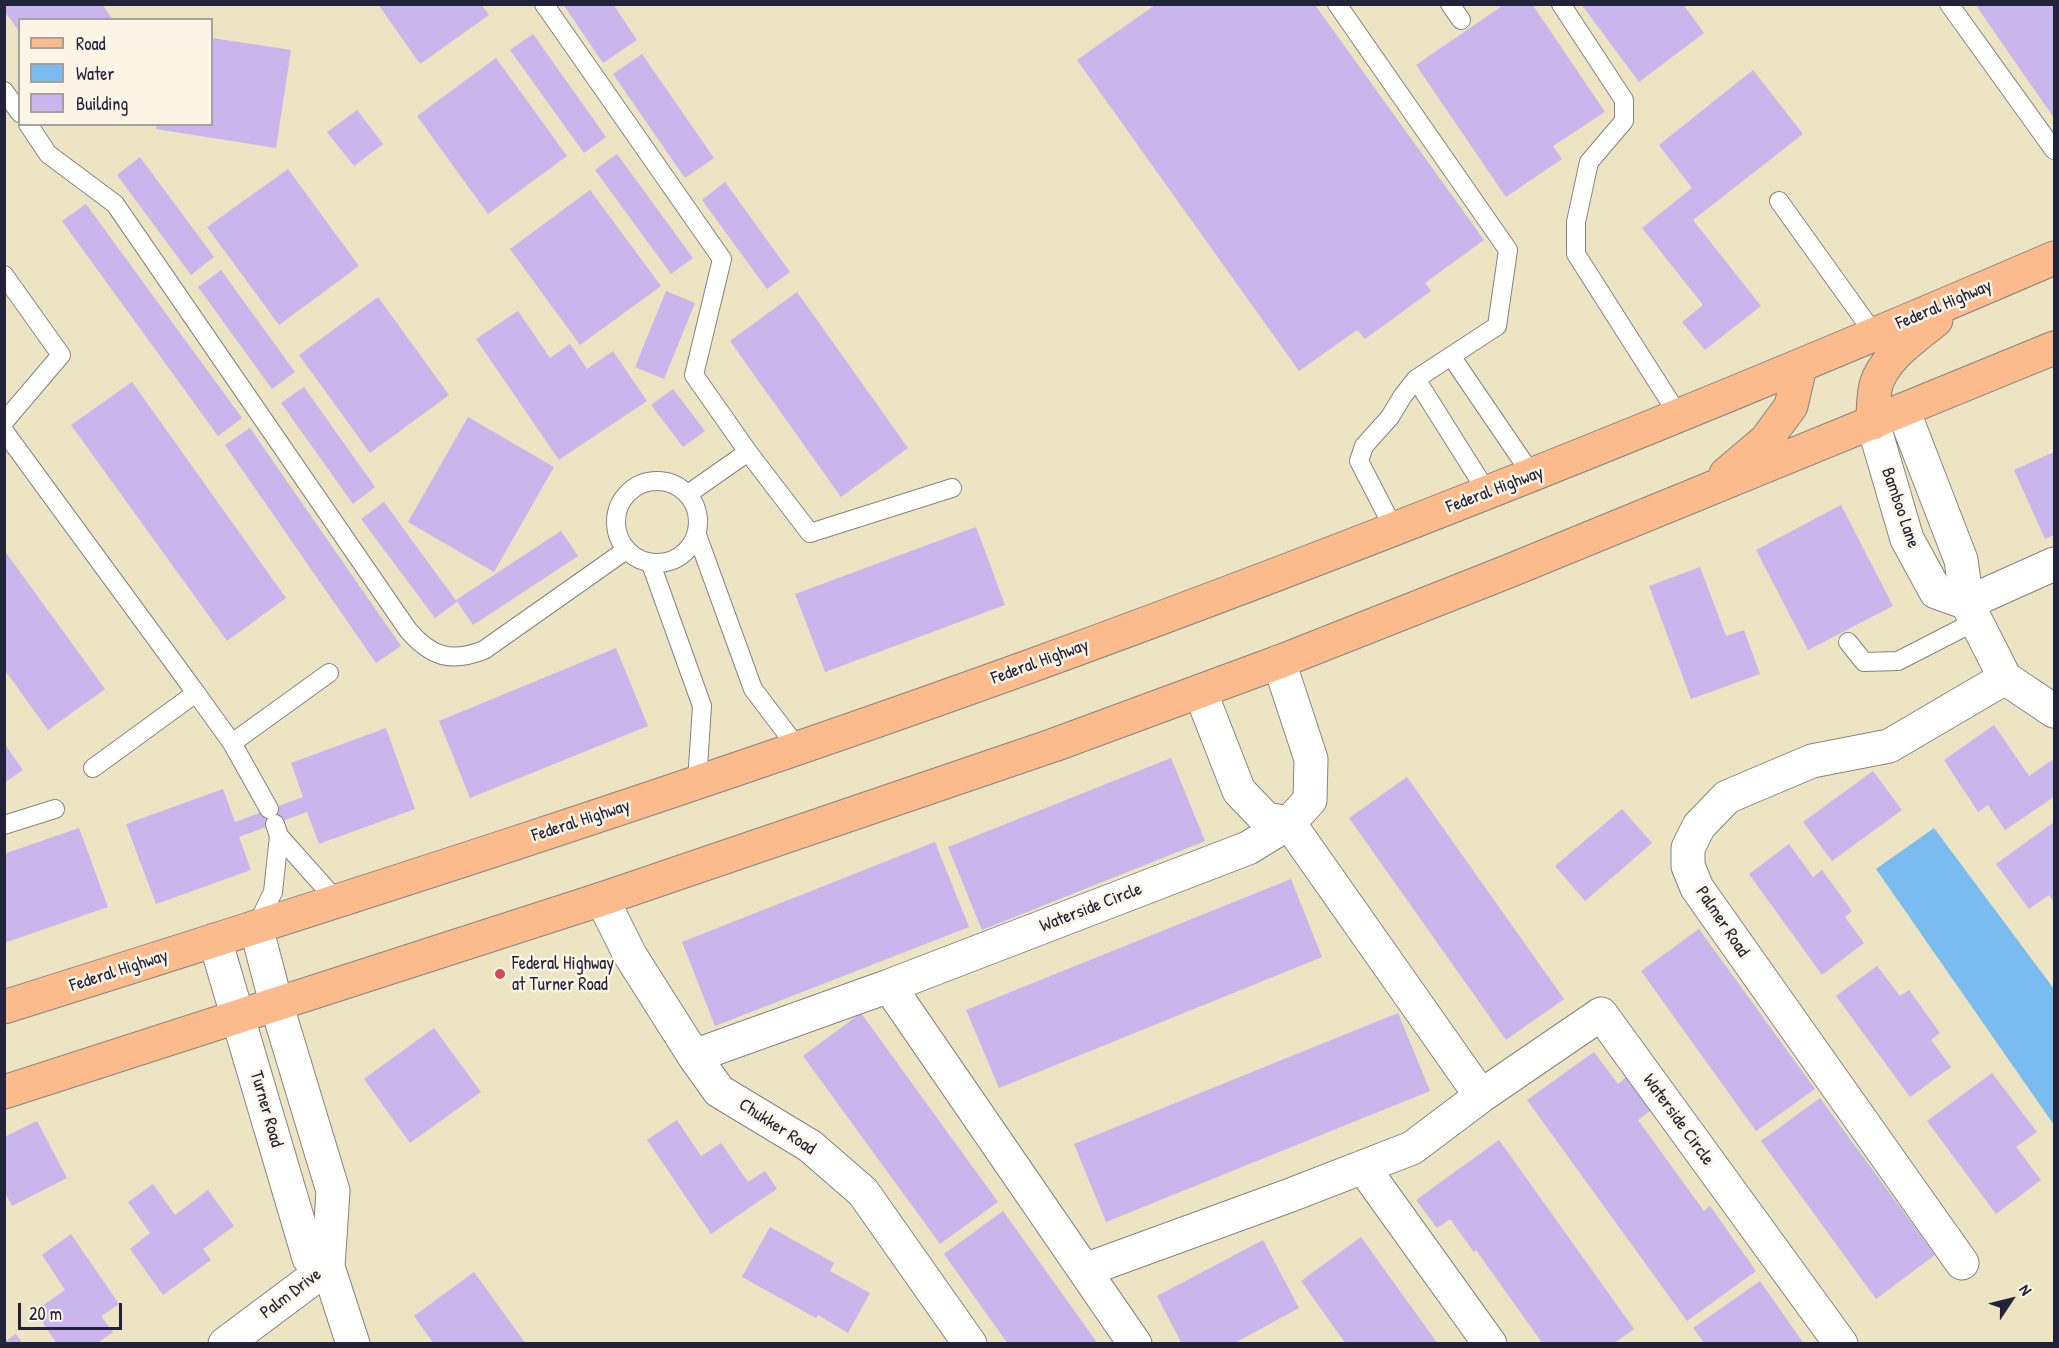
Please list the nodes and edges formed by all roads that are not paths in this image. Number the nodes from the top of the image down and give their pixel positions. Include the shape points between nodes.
1 (544, 4) edge
2 (1337, 4) edge
3 (1450, 4) edge
4 (1562, 4) edge
5 (1949, 4) edge
6 (1461, 20) dead end
7 (4, 91) edge
8 (18, 110) edge
9 (29, 126) edge
10 (2055, 150) edge
11 (1779, 201) dead end
12 (2055, 258) edge
13 (4, 275) edge
14 (1963, 298) junction
15 (1875, 335) junction
16 (2055, 348) edge
17 (1451, 356) junction
18 (1800, 367) junction
19 (1416, 379) junction
20 (1903, 410) junction
21 (1679, 416) junction
22 (4, 422) edge
23 (1873, 423) junction
24 (4, 431) edge
25 (748, 452) junction
26 (1532, 475) junction
27 (952, 488) dead end
28 (1707, 491) junction
29 (1487, 492) junction
30 (688, 494) junction
31 (1394, 529) junction
32 (697, 535) junction
33 (626, 550) junction
34 (651, 564) junction
35 (2055, 564) edge
36 (1971, 612) junction
37 (1848, 642) dead end
38 (1279, 662) junction
39 (329, 673) dead end
40 (2005, 678) junction
41 (1200, 691) junction
42 (196, 693) junction
43 (2055, 711) edge
44 (232, 743) junction
45 (797, 747) junction
46 (93, 768) dead end
47 (697, 782) junction
48 (55, 809) dead end
49 (274, 823) junction
50 (1289, 823) junction
51 (4, 825) edge
52 (602, 899) junction
53 (336, 900) junction
54 (256, 927) junction
55 (215, 940) junction
56 (890, 986) junction
57 (276, 1004) junction
58 (4, 1007) edge
59 (238, 1016) junction
60 (694, 1056) junction
61 (4, 1092) edge
62 (1481, 1096) junction
63 (1363, 1167) junction
64 (1962, 1263) dead end
65 (328, 1267) junction
66 (1085, 1270) junction
67 (225, 1344) edge
68 (353, 1344) edge
69 (970, 1344) edge
70 (1135, 1344) edge
71 (1490, 1344) edge
72 (1841, 1344) edge

1 - 25 lane via 722,259 694,375
2 - 17 lane via 1508,250 1497,326
3 - 6 lane
4 - 21 lane via 1624,100 1624,120 1589,162 1576,222 1576,254
5 - 10 lane
7 - 8 lane
9 - 33 lane via 48,154 115,204 419,643 434,653 451,657 484,650
11 - 15 lane
12 - 14 main road, Federal Highway
13 - 22 lane via 61,356
14 - 15 main road, Federal Highway
14 - 23 main road via 1890,359 1876,383
15 - 18 main road, Federal Highway
16 - 20 main road
17 - 19 lane
17 - 26 lane
18 - 21 main road, Federal Highway
18 - 28 main road via 1791,406 1766,440
19 - 29 lane
19 - 31 lane via 1364,446 1359,461
20 - 23 main road
20 - 36 street, Bamboo Lane via 1961,560
21 - 26 main road, Federal Highway
23 - 28 main road
23 - 36 street, Bamboo Lane via 1907,539 1936,592
24 - 42 lane
25 - 27 lane via 810,533
25 - 30 lane
26 - 29 main road, Federal Highway
28 - 38 main road
29 - 31 main road, Federal Highway
30 - 32 lane via 696,507
30 - 33 lane via 663,481 648,481 624,496 615,523
31 - 45 main road, Federal Highway via 1035,664
32 - 34 lane via 679,558
32 - 45 lane via 753,688
33 - 34 lane
34 - 47 lane via 702,705
35 - 36 street
36 - 37 lane via 1898,661 1864,662
36 - 40 street, Bamboo Lane
38 - 41 main road
38 - 50 street, Waterside Circle via 1311,759 1310,800
39 - 44 lane
40 - 43 street, Bamboo Lane
40 - 64 street, Palmer Road via 1889,746 1812,761 1727,797 1699,826 1688,848 1688,866 1697,888
41 - 50 street via 1239,791 1266,819
41 - 52 main road via 1054,746
42 - 44 lane
42 - 46 lane
44 - 49 lane
45 - 47 main road, Federal Highway
47 - 53 main road, Federal Highway
48 - 51 lane
49 - 53 lane
49 - 54 lane via 273,892
50 - 56 street, Waterside Circle via 1248,848
50 - 62 street
52 - 57 main road
52 - 60 street, Chukker Road via 630,955
53 - 54 main road, Federal Highway
54 - 55 main road, Federal Highway
54 - 57 street
55 - 58 main road, Federal Highway
55 - 59 street, Turner Road
56 - 60 street, Waterside Circle
56 - 66 street
57 - 59 main road
57 - 65 street via 333,1191
59 - 61 main road
59 - 65 street, Turner Road via 309,1258
60 - 69 street, Chukker Road via 719,1091 810,1146 863,1192
62 - 63 street, Waterside Circle via 1412,1148
62 - 72 street, Waterside Circle via 1602,1014
63 - 66 street, Waterside Circle
63 - 71 street
65 - 67 street, Palm Drive
65 - 68 street
66 - 70 street

